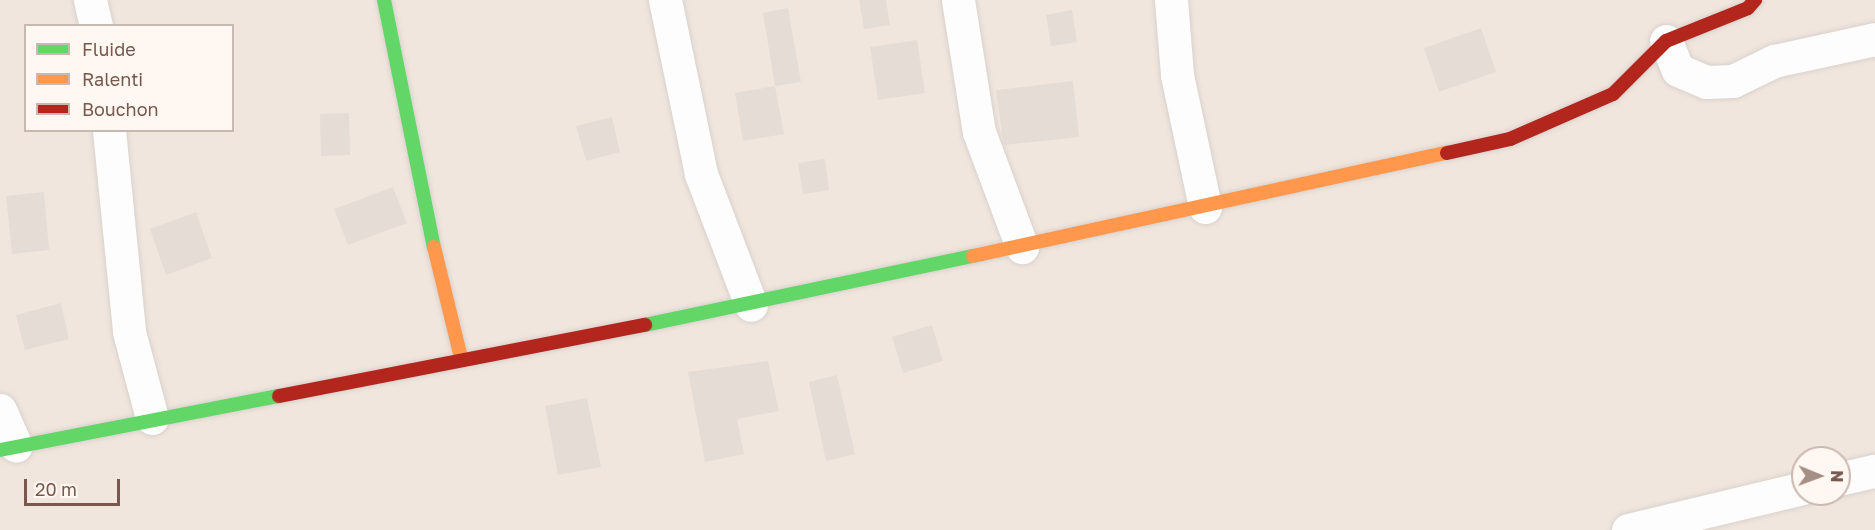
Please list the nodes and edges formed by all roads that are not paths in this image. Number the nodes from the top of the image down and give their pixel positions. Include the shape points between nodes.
1 (90, 0) edge
2 (384, 0) edge
3 (665, 0) edge
4 (958, 0) edge
5 (1171, 0) edge
6 (1755, 0) edge
7 (96, 24) edge
8 (1875, 39) edge
9 (1666, 41) junction
10 (109, 132) edge
11 (1205, 207) junction
12 (1022, 247) junction
13 (751, 305) junction
14 (461, 358) junction
15 (0, 410) edge
16 (152, 418) junction
17 (8, 448) edge
18 (1875, 471) edge
19 (1851, 476) edge
20 (1791, 491) edge
21 (1628, 530) edge

1 - 7 street
2 - 14 main road via 415,171
3 - 13 street via 701,174
4 - 12 street via 979,132
5 - 11 street via 1177,75
6 - 9 main road via 1748,8
8 - 9 street via 1785,58 1733,81 1706,82 1678,70
9 - 11 main road via 1614,94 1510,139
10 - 16 street via 129,332
11 - 12 main road
12 - 13 main road
13 - 14 main road
14 - 16 main road
15 - 17 street
16 - 17 main road
18 - 19 street
20 - 21 street

